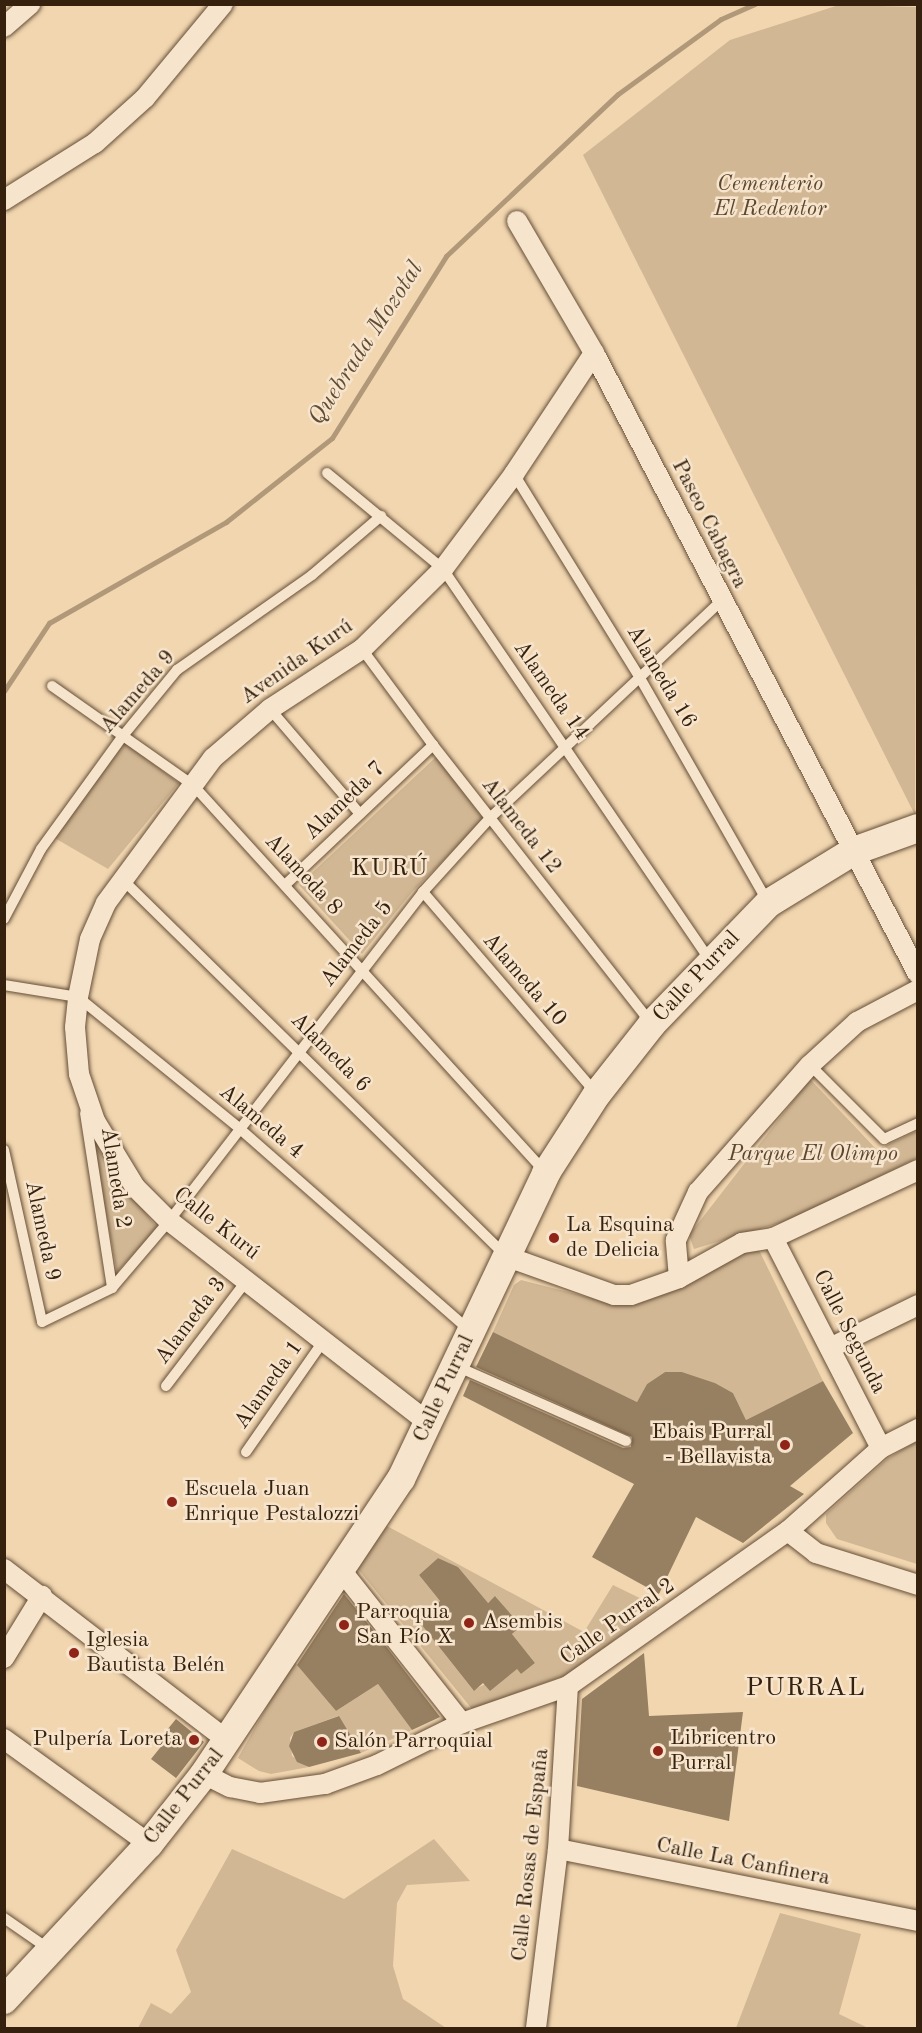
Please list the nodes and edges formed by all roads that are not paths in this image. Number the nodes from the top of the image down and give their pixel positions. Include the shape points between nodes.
1 (30, 4) edge
2 (223, 4) edge
3 (4, 27) edge
4 (4, 200) edge
5 (517, 221) dead end
6 (594, 353) junction
7 (327, 473) dead end
8 (514, 474) junction
9 (381, 516) junction
10 (443, 569) junction
11 (721, 601) junction
12 (362, 649) junction
13 (640, 678) junction
14 (52, 686) dead end
15 (270, 709) junction
16 (122, 737) junction
17 (433, 745) junction
18 (566, 747) junction
19 (193, 785) junction
20 (360, 814) junction
21 (490, 819) junction
22 (918, 828) edge
23 (854, 851) junction
24 (122, 879) junction
25 (285, 885) junction
26 (423, 892) junction
27 (769, 903) junction
28 (4, 919) edge
29 (710, 960) junction
30 (362, 968) junction
31 (918, 974) edge
32 (4, 985) edge
33 (918, 990) edge
34 (78, 997) junction
35 (652, 1024) junction
36 (300, 1051) junction
37 (810, 1065) junction
38 (79, 1074) junction
39 (597, 1094) junction
40 (918, 1123) edge
41 (239, 1128) junction
42 (4, 1150) edge
43 (918, 1170) edge
44 (546, 1173) junction
45 (169, 1221) junction
46 (773, 1239) junction
47 (508, 1257) junction
48 (679, 1278) junction
49 (247, 1280) junction
50 (112, 1288) junction
51 (918, 1305) edge
52 (42, 1322) joint
53 (471, 1331) junction
54 (324, 1340) junction
55 (830, 1348) junction
56 (456, 1365) junction
57 (166, 1386) dead end
58 (430, 1424) junction
59 (918, 1429) edge
60 (626, 1441) dead end
61 (881, 1448) junction
62 (246, 1452) dead end
63 (788, 1531) junction
64 (4, 1569) edge
65 (341, 1570) junction
66 (918, 1585) edge
67 (42, 1596) junction
68 (4, 1658) edge
69 (568, 1686) junction
70 (462, 1723) junction
71 (4, 1739) edge
72 (227, 1740) junction
73 (204, 1774) junction
74 (149, 1844) junction
75 (558, 1849) junction
76 (4, 1918) edge
77 (918, 1921) edge
78 (50, 1949) junction
79 (4, 2000) edge
80 (536, 2028) edge

1 - 3 street
2 - 4 street via 145,98 104,135
5 - 6 street, Paseo Cabagra
6 - 8 street, Avenida Kurú
6 - 11 street, Paseo Cabagra
7 - 9 lane, Alameda 14
8 - 10 street, Avenida Kurú
8 - 13 lane, Alameda 16
9 - 10 lane, Alameda 14
9 - 16 lane, Alameda 9 via 312,575 177,670
10 - 12 street, Avenida Kurú
10 - 18 lane, Alameda 14
11 - 13 lane, Alameda 5
11 - 23 street, Paseo Cabagra
12 - 15 street, Avenida Kurú
12 - 17 lane, Alameda 12
13 - 18 lane, Alameda 5
13 - 27 lane, Alameda 16
14 - 16 lane, Alameda 8
15 - 19 street, Avenida Kurú via 213,758
15 - 20 lane
16 - 19 lane, Alameda 8
16 - 28 lane, Alameda 9 via 41,849
17 - 20 lane, Alameda 7
17 - 21 lane, Alameda 12
18 - 21 lane, Alameda 5
18 - 29 lane, Alameda 14
19 - 24 street, Avenida Kurú
19 - 25 lane, Alameda 8
20 - 25 lane, Alameda 7
21 - 26 lane, Alameda 5
21 - 35 lane, Alameda 12
22 - 23 street, Calle Purral
23 - 27 street, Calle Purral
23 - 31 street, Paseo Cabagra
24 - 34 street, Avenida Kurú via 90,939
24 - 36 lane, Alameda 6
25 - 30 lane, Alameda 8
26 - 30 lane, Alameda 5
26 - 39 lane, Alameda 10
27 - 29 street, Calle Purral
29 - 35 street, Calle Purral
30 - 36 lane, Alameda 5
30 - 44 lane, Alameda 8
32 - 34 lane, Alameda 4
33 - 37 street via 857,1022
34 - 38 street, Calle Kurú via 75,1027
34 - 41 lane, Alameda 4
35 - 39 street, Calle Purral
36 - 41 lane, Alameda 5
36 - 47 lane, Alameda 6
37 - 40 lane via 884,1139
37 - 48 street via 698,1192 676,1239
38 - 45 street, Calle Kurú via 95,1121 116,1160 135,1187
38 - 50 lane, Alameda 2
39 - 44 street, Calle Purral
41 - 45 lane, Alameda 5
41 - 53 lane, Alameda 4
42 - 52 lane, Alameda 9
43 - 46 street
44 - 47 street, Calle Purral
45 - 49 street, Calle Kurú
45 - 50 lane, Alameda 5
46 - 48 street via 742,1243
46 - 55 street, Calle Segunda
47 - 48 street via 614,1295 631,1295
47 - 53 street, Calle Purral
49 - 54 street, Calle Kurú
49 - 57 lane, Alameda 3
50 - 52 lane, Alameda 5
51 - 55 street
53 - 56 street, Calle Purral
54 - 58 street, Calle Kurú
54 - 62 lane, Alameda 1
55 - 61 street, Calle Segunda
56 - 58 street, Calle Purral
56 - 60 lane
58 - 65 street, Calle Purral via 401,1479
59 - 61 street, Calle Purral 2
61 - 63 street, Calle Purral 2
63 - 66 street via 816,1553
63 - 69 street, Calle Purral 2
64 - 67 street
65 - 70 street
65 - 72 street, Calle Purral
67 - 68 street
67 - 72 street
69 - 70 street, Calle Purral 2
69 - 75 street, Calle Rosas de España
70 - 73 street, Calle Purral 2 via 377,1765 325,1784 261,1793 230,1787
71 - 74 street
72 - 73 street, Calle Purral
73 - 74 street, Calle Purral
74 - 78 street, Calle Purral
75 - 77 street, Calle La Canfinera
75 - 80 street, Calle Rosas de España
76 - 78 lane
78 - 79 street, Calle Purral

